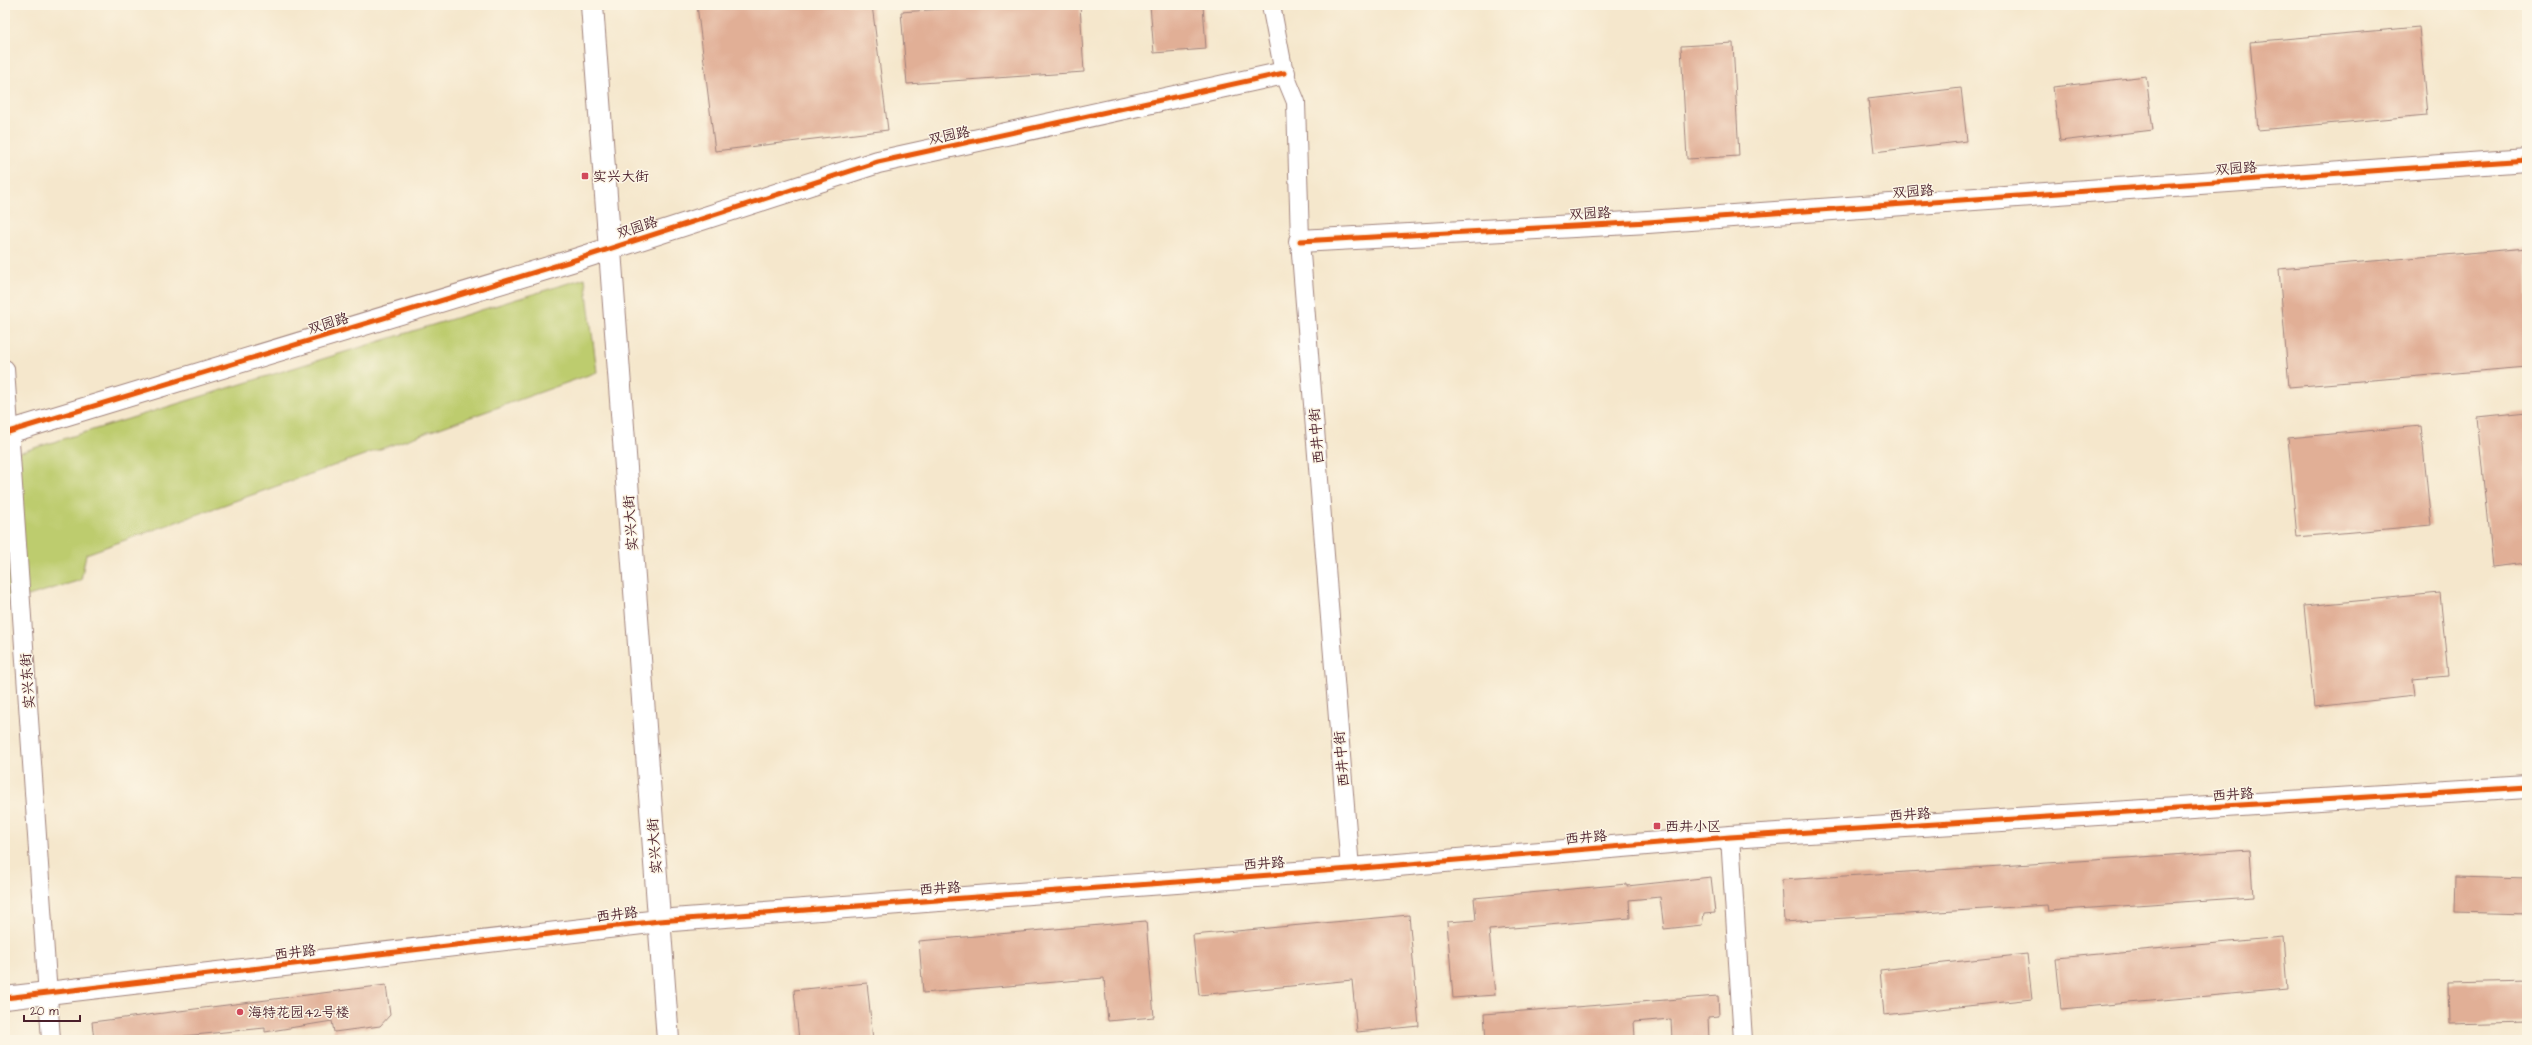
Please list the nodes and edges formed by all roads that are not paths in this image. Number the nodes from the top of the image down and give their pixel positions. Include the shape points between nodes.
1 (592, 5) edge
2 (1271, 5) edge
3 (1284, 73) junction
4 (2527, 160) edge
5 (1300, 241) junction
6 (610, 249) junction
7 (5, 369) edge
8 (7, 432) edge
9 (2527, 787) edge
10 (1730, 837) junction
11 (1350, 869) junction
12 (659, 921) junction
13 (48, 993) junction
14 (5, 998) edge
15 (51, 1040) edge
16 (668, 1040) edge
17 (1743, 1040) edge

1 - 6 street, 实兴大街
2 - 3 street, 西井中街
3 - 5 street, 西井中街 via 1296,102
3 - 6 street, 双园路 via 878,162
4 - 5 street, 双园路 via 1648,222
5 - 11 street, 西井中街
6 - 8 street, 双园路
6 - 12 street, 实兴大街
7 - 8 street, 实兴东街
8 - 13 street, 实兴东街
9 - 10 street, 西井路
10 - 11 street, 西井路
10 - 17 street
11 - 12 street, 西井路
12 - 13 street, 西井路
12 - 16 street, 实兴大街
13 - 14 street, 西井路
13 - 15 street, 实兴东街

